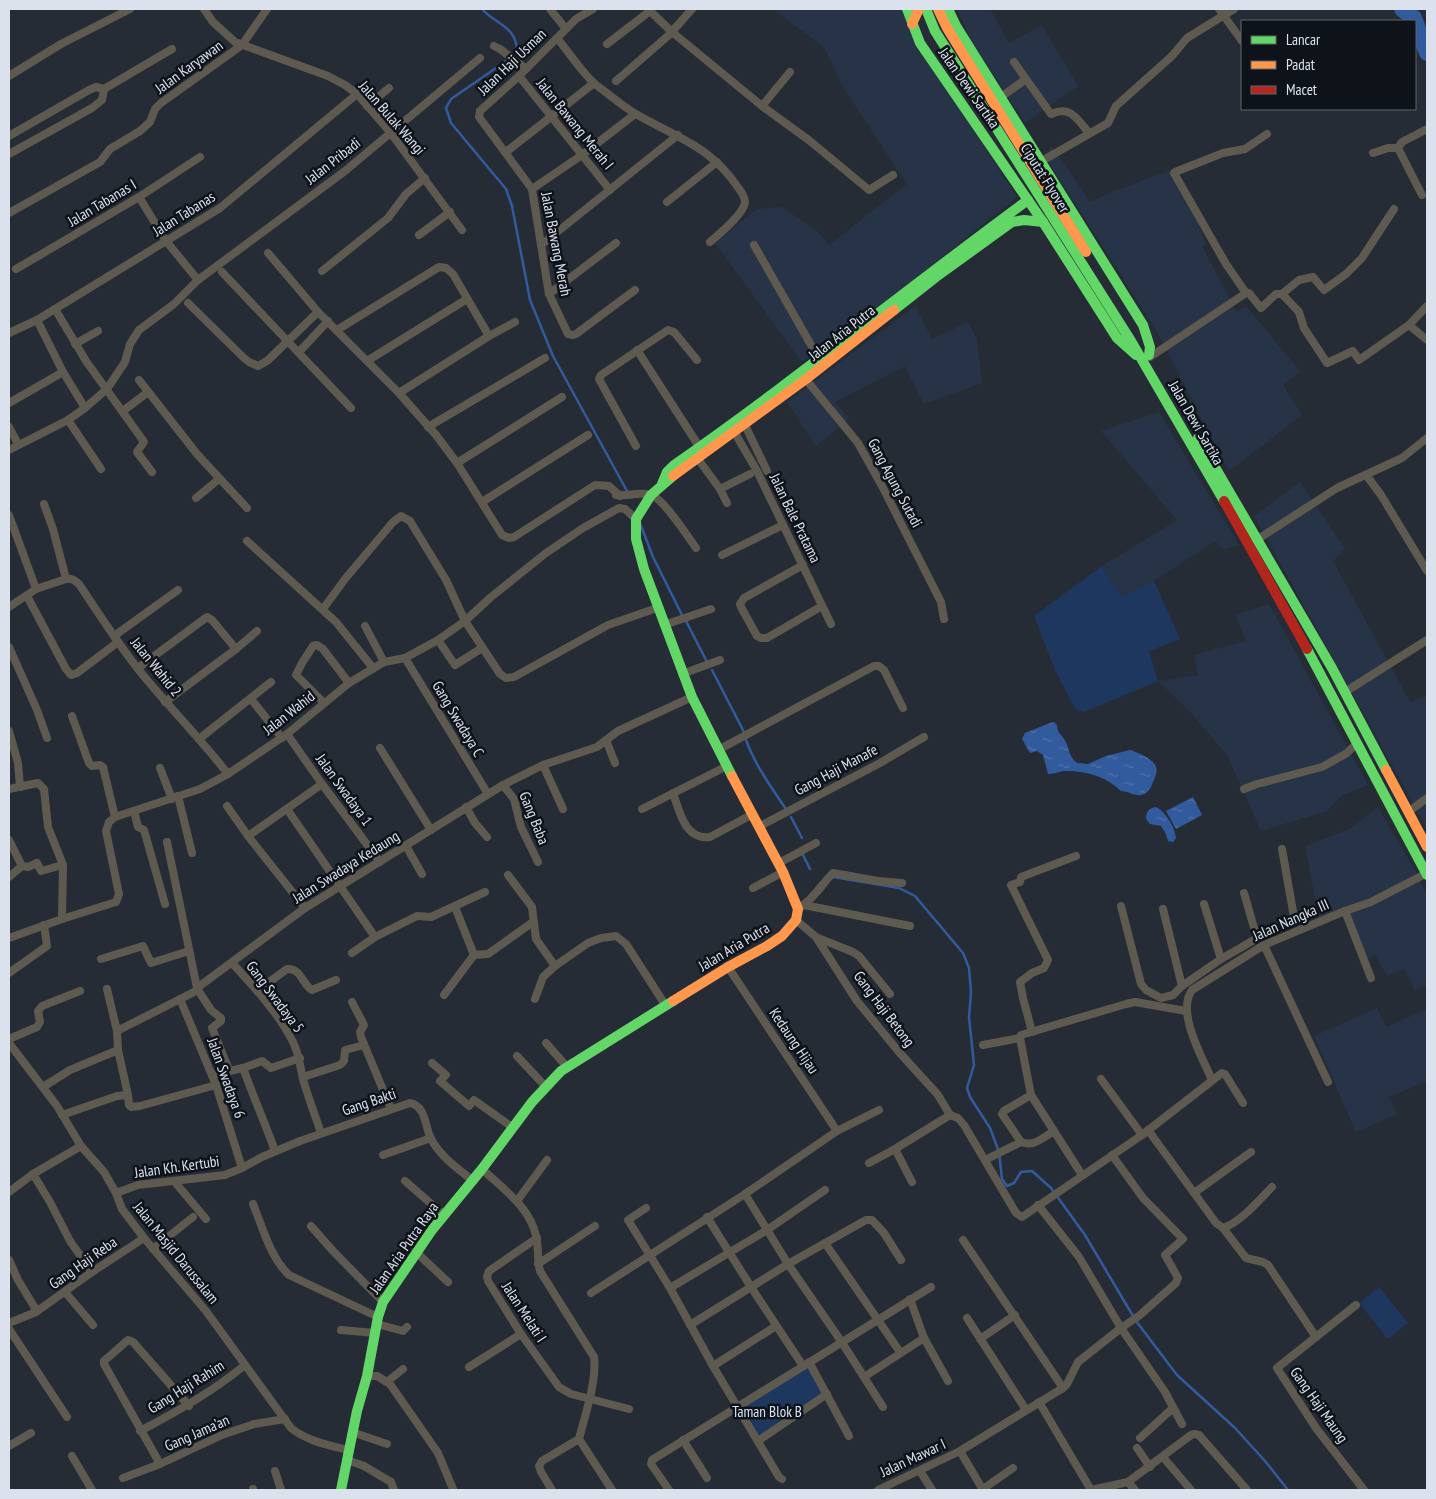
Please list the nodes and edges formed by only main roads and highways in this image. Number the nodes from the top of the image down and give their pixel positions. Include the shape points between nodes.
1 (907, 9) edge
2 (919, 9) edge
3 (926, 9) edge
4 (938, 9) edge
5 (948, 9) edge
6 (912, 24) junction
7 (1028, 200) junction
8 (1043, 222) junction
9 (956, 257) junction
10 (1134, 338) junction
11 (1147, 357) junction
12 (803, 376) junction
13 (732, 429) junction
14 (1332, 668) junction
15 (1321, 674) junction
16 (1427, 847) edge
17 (1424, 859) edge
18 (1427, 874) edge
19 (547, 1084) joint
20 (341, 1490) edge

1 - 6 main road, Jalan Dewi Sartika
2 - 6 main road
3 - 10 main road, Ciputat Flyover via 935,31
4 - 10 main road, Ciputat Flyover
5 - 11 main road, Jalan Dewi Sartika via 1143,325 1150,347
6 - 7 main road, Jalan Dewi Sartika via 920,43
7 - 8 main road, Jalan Dewi Sartika
7 - 9 main road, Jalan Aria Putra
8 - 9 main road, Jalan Aria Putra via 1019,219
8 - 11 main road, Jalan Dewi Sartika via 1117,338
9 - 12 main road, Jalan Aria Putra
9 - 12 main road, Jalan Aria Putra via 819,359
10 - 11 main road, Ciputat Flyover
11 - 14 main road, Jalan Dewi Sartika
11 - 15 main road, Jalan Dewi Sartika
12 - 13 main road, Jalan Aria Putra
12 - 13 main road, Jalan Aria Putra via 745,425
13 - 19 main road, Jalan Aria Putra via 701,454 674,465 637,516 634,527 657,608 692,697 801,907 796,920 782,936 567,1067
14 - 15 main road
14 - 16 main road, Jalan Dewi Sartika
15 - 17 main road, Jalan Dewi Sartika
17 - 18 main road, Jalan Dewi Sartika
19 - 20 main road, Jalan Aria Putra Raya via 416,1252 383,1302

